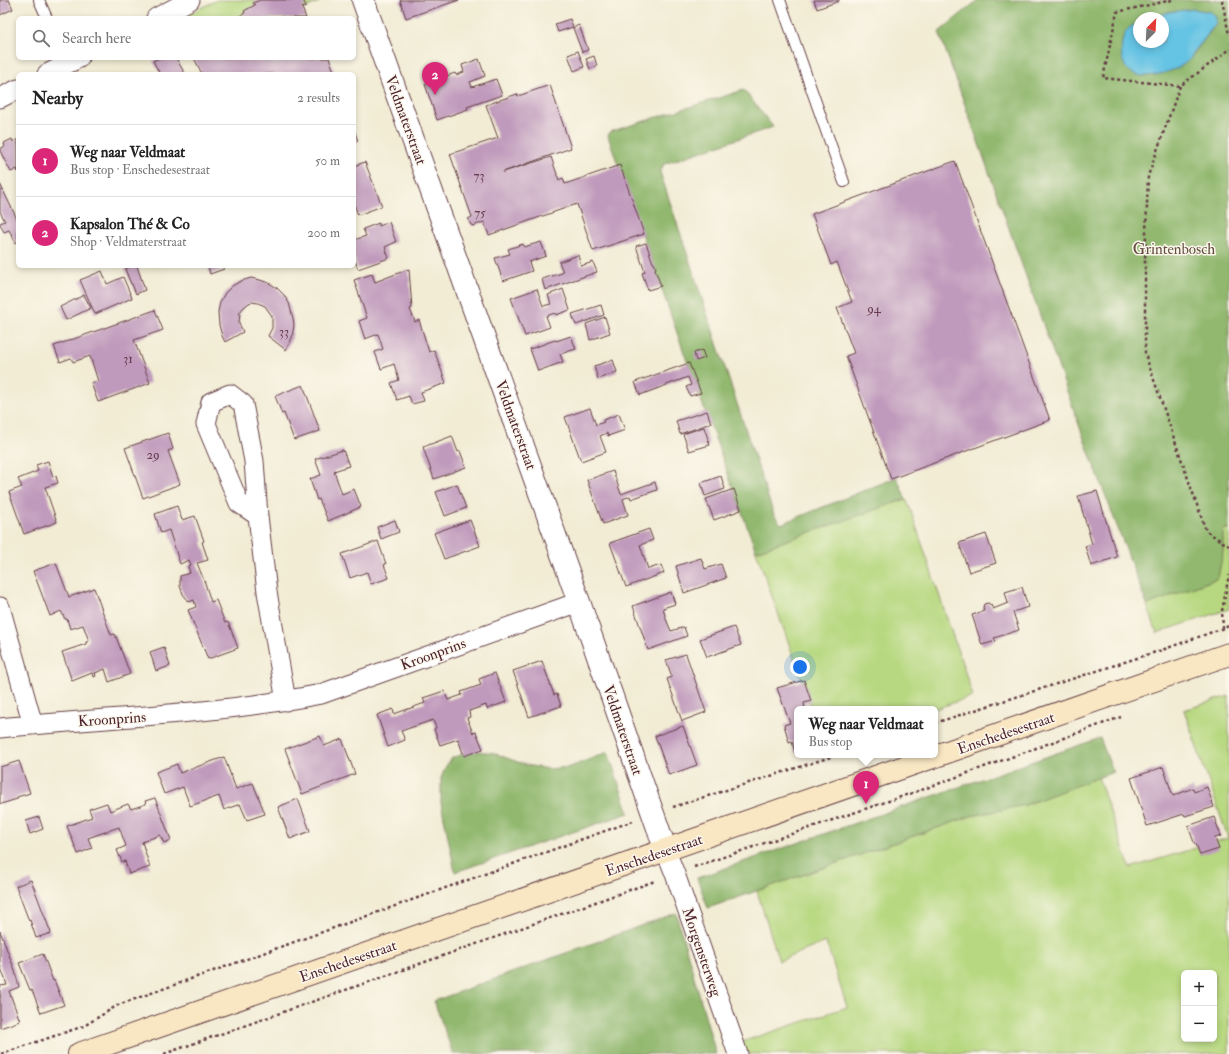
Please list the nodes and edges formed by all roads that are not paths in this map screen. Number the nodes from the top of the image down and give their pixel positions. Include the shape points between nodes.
1 (39, 0) edge
2 (190, 0) edge
3 (363, 0) edge
4 (780, 0) edge
5 (46, 16) edge
6 (160, 16) edge
7 (69, 60) edge
8 (51, 72) edge
9 (16, 90) edge
10 (0, 98) edge
11 (844, 182) dead end
12 (258, 516) junction
13 (579, 602) junction
14 (0, 607) edge
15 (1229, 654) edge
16 (286, 701) junction
17 (33, 725) junction
18 (0, 728) edge
19 (938, 756) edge
20 (932, 758) edge
21 (666, 851) junction
22 (79, 1054) edge
23 (738, 1054) edge

1 - 5 lane
2 - 6 street
3 - 13 street, Veldmaterstraat
4 - 11 lane
7 - 8 street
9 - 10 street
12 - 12 street via 240,503 206,424 211,402 230,394 243,404 254,461
12 - 16 street via 267,592
13 - 16 street, Kroonprins via 321,694
13 - 21 street, Veldmaterstraat
14 - 17 street
15 - 19 main road, Enschedesestraat
16 - 17 street, Kroonprins via 191,713
17 - 18 street, Kroonprins
20 - 21 main road, Enschedesestraat
21 - 22 main road, Enschedesestraat
21 - 23 street, Morgensterweg

